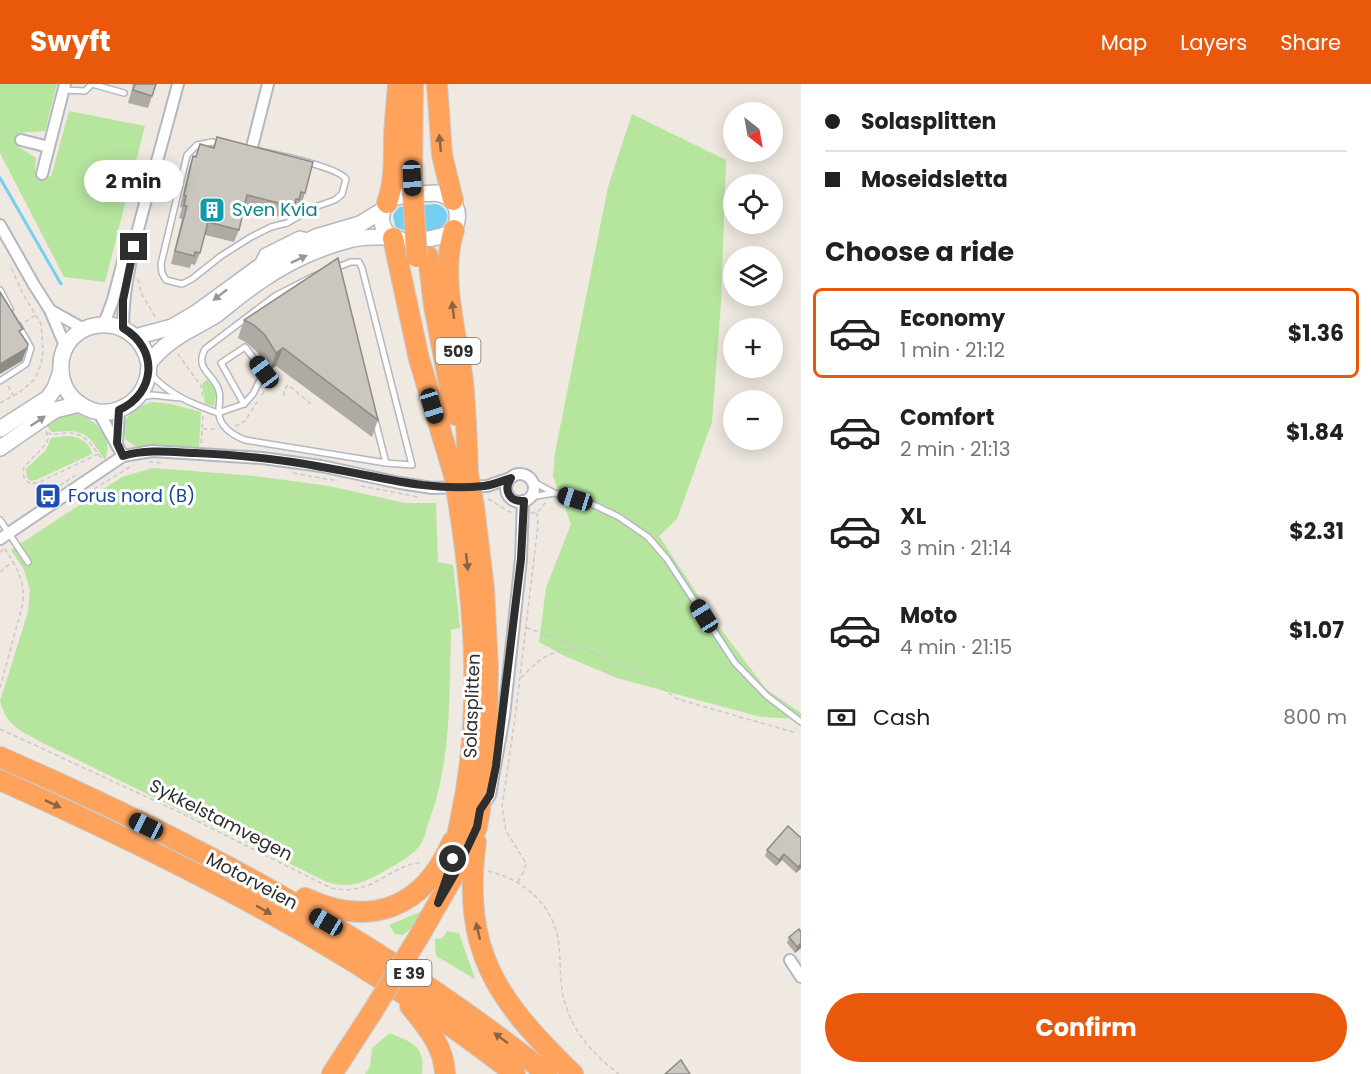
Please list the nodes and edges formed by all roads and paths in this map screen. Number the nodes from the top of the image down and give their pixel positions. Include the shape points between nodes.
1 (92, 84) edge
2 (172, 84) edge
3 (178, 84) edge
4 (268, 84) edge
5 (398, 84) edge
6 (412, 84) edge
7 (423, 84) edge
8 (437, 84) edge
9 (64, 87) edge
10 (124, 93) dead end
11 (21, 140) dead end
12 (394, 141) junction
13 (49, 147) junction
14 (251, 151) junction
15 (42, 174) dead end
16 (417, 177) junction
17 (453, 200) junction
18 (385, 207) junction
19 (0, 225) edge
20 (344, 228) junction
21 (454, 230) junction
22 (392, 237) junction
23 (7, 259) dead end
24 (336, 267) junction
25 (137, 271) dead end
26 (339, 279) edge
27 (0, 290) edge
28 (50, 310) junction
29 (37, 315) junction
30 (160, 323) dead end
31 (104, 324) junction
32 (18, 326) junction
33 (84, 329) junction
34 (129, 332) junction
35 (66, 348) junction
36 (149, 368) junction
37 (61, 371) junction
38 (2, 380) edge
39 (14, 396) junction
40 (284, 396) dead end
41 (138, 397) junction
42 (182, 399) junction
43 (0, 403) edge
44 (80, 404) junction
45 (244, 404) junction
46 (311, 404) dead end
47 (119, 410) junction
48 (98, 411) junction
49 (218, 413) junction
50 (374, 417) edge
51 (0, 429) edge
52 (117, 443) junction
53 (0, 448) edge
54 (98, 454) junction
55 (123, 456) junction
56 (103, 461) dead end
57 (146, 462) dead end
58 (167, 463) dead end
59 (386, 463) junction
60 (138, 464) dead end
61 (461, 474) junction
62 (511, 478) junction
63 (532, 481) junction
64 (487, 486) junction
65 (88, 492) dead end
66 (554, 493) junction
67 (509, 495) junction
68 (527, 499) junction
69 (548, 501) dead end
70 (466, 507) junction
71 (528, 513) dead end
72 (537, 513) junction
73 (0, 520) edge
74 (7, 541) edge
75 (0, 552) edge
76 (13, 561) junction
77 (28, 562) dead end
78 (0, 572) edge
79 (526, 628) junction
80 (579, 649) junction
81 (520, 679) junction
82 (0, 688) edge
83 (801, 722) edge
84 (0, 729) edge
85 (0, 758) edge
86 (0, 780) edge
87 (472, 820) junction
88 (429, 861) dead end
89 (482, 870) dead end
90 (518, 882) junction
91 (262, 886) junction
92 (790, 960) dead end
93 (801, 976) edge
94 (396, 989) junction
95 (334, 1073) edge
96 (445, 1074) edge
97 (515, 1074) edge
98 (547, 1074) edge
99 (573, 1074) edge
100 (619, 1074) edge

1 - 9 lane via 85,92
1 - 10 lane
2 - 31 street
3 - 34 street via 123,300
4 - 14 street
5 - 12 highway
6 - 16 highway, 509
7 - 16 highway, 509
17 -> 8 highway via 442,155
9 - 13 street
11 - 13 street
12 - 18 highway via 394,174
12 - 20 street via 380,199 365,216
13 - 15 street
14 - 14 lane via 212,142 197,146 187,155 160,264 166,279 182,284 192,279 251,237 335,200 345,187 346,179 339,171
16 - 61 highway, 509, bridge via 424,309
17 - 18 street via 436,193 401,196
17 - 21 street via 459,214
18 - 20 street via 360,224
18 - 22 street via 382,226
19 - 28 street
20 -> 34 street via 270,259 183,321 160,331
21 - 22 street via 438,238
61 -> 21 highway, 509 via 463,382 448,263
36 -> 22 street via 161,350 177,338 298,259 352,239
22 - 61 highway, 509 via 418,359
23 - 29 path via 22,294
24 - 26 lane
24 - 49 lane via 275,297 205,349 201,364 220,392
24 - 59 lane via 358,262 362,268 412,465
25 - 30 path via 141,293
27 - 32 lane
28 - 33 street
28 - 35 street
29 - 32 path
29 - 39 path via 43,335 40,365 30,384
31 - 33 street
31 - 34 street
32 - 38 lane via 31,348 26,364
33 - 35 street
34 - 36 street via 144,349
35 - 37 street
36 - 41 street
36 - 42 lane via 158,383
37 - 44 street via 69,393
37 - 51 street via 48,398
38 - 39 path
39 - 43 path
40 - 46 path via 288,385
41 - 42 lane
41 - 47 street
42 - 49 lane
44 - 48 street
53 -> 44 street via 55,410
45 - 45 lane via 264,372 246,347 221,363
45 - 49 lane
47 - 48 street
47 - 52 street
48 - 52 street
49 - 59 lane via 226,430 244,440
50 - 59 lane
52 - 55 street
54 - 54 path via 35,484 27,482 23,474 24,467 46,444 46,432 83,436
54 - 56 path
55 - 64 street via 152,452 232,455 311,465 417,486
55 - 74 street
57 - 58 path
60 - 65 path
61 - 70 highway, 509, bridge
62 - 63 street via 525,475
62 - 64 street
62 - 67 street
63 - 66 lane
63 - 68 street via 534,489
64 - 67 street
66 - 68 lane
66 - 83 lane via 592,504 648,537 667,559 735,663 767,696
67 - 68 street via 515,501
68 - 87 street via 501,736 490,795
69 - 72 path
70 -> 87 highway, Solasplitten / 509 via 474,697
70 - 87 highway, Solasplitten / 509 via 486,616 488,701
71 - 72 path
72 - 79 path
73 - 74 lane
74 - 75 path
74 - 76 path
74 - 77 lane
76 - 78 path
76 - 82 path via 22,584 23,603
79 - 80 path
79 - 81 path
80 - 81 path via 544,657
80 - 83 path via 650,679 677,699 793,732
81 - 90 path via 502,807 506,831 526,863
84 - 88 path, Sykkelstamvegen via 177,810 331,888 360,889 406,866
85 - 91 highway, Motorveien / E 39 via 125,815
86 -> 94 highway, Motorveien / E 39 via 231,892
87 - 91 highway, E 39 via 433,877 417,892 387,908 344,911
87 - 95 highway, Solasplitten / 509, bridge via 455,852 438,903
99 -> 87 highway via 518,1018 489,968 477,930 473,899
89 - 90 path
90 - 100 path via 541,902 553,922 563,996 574,1024 588,1046
98 -> 91 highway, Motorveien / E 39 via 407,972
92 - 93 street
94 - 96 highway, E 39 via 438,1044
94 - 97 highway, Motorveien / E 39

